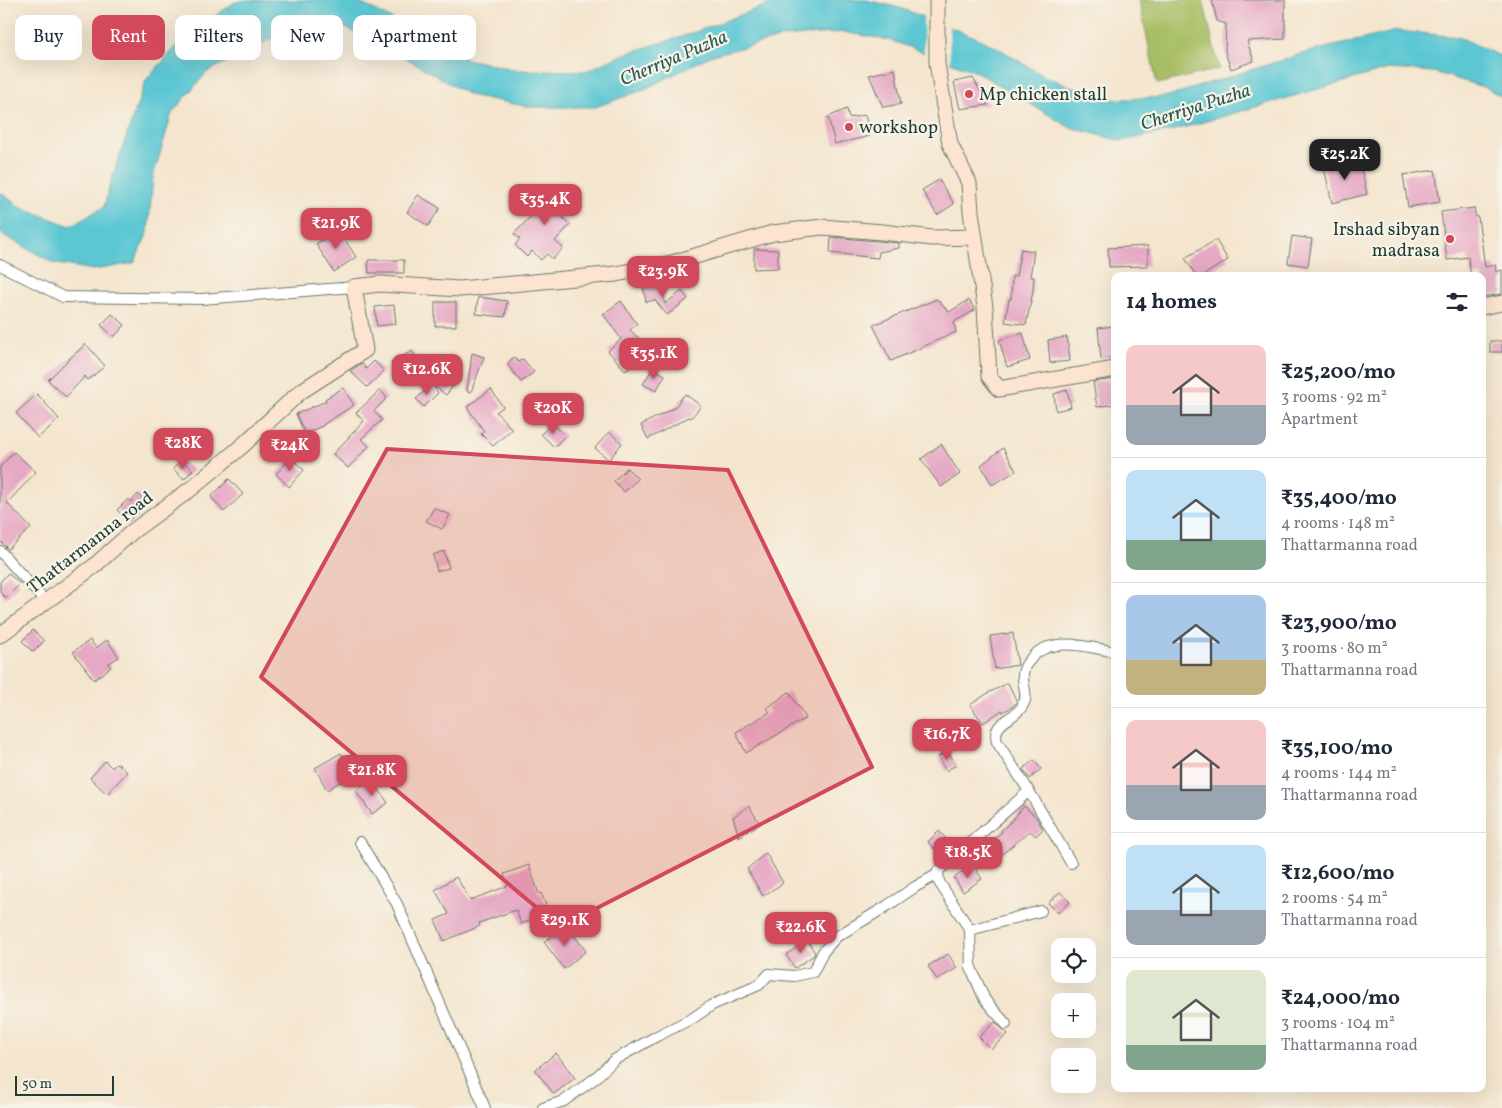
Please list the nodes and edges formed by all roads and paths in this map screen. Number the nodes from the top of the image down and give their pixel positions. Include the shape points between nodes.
1 (937, 3) edge
2 (975, 237) junction
3 (0, 265) edge
4 (354, 287) junction
5 (1502, 303) edge
6 (1486, 306) edge
7 (1111, 370) edge
8 (0, 552) edge
9 (45, 601) junction
10 (0, 635) edge
11 (1111, 651) edge
12 (1029, 791) junction
13 (360, 842) dead end
14 (1071, 863) dead end
15 (938, 874) junction
16 (1041, 911) dead end
17 (970, 930) junction
18 (1006, 1024) dead end
19 (485, 1108) edge
20 (543, 1108) edge

1 - 2 street via 937,63 950,144 969,183
2 - 4 street via 932,238 822,227 773,233 672,263 616,274 460,289 380,284
2 - 7 street via 985,307 989,376 998,388
3 - 4 street via 63,297 202,298
4 - 9 street, Thattarmanna road via 366,350 300,392 192,488
5 - 6 street
8 - 9 street
9 - 10 street, Thattarmanna road
11 - 12 street via 1080,645 1054,645 1034,654 1027,663 1023,674 1024,704 998,727 996,735
12 - 14 street
12 - 15 street
13 - 19 street via 397,904
15 - 17 street via 939,882
15 - 20 street via 836,937 823,952 813,972 794,976 769,974 759,985 712,1005 614,1060 564,1101
16 - 17 street
17 - 18 street via 971,968 985,1000

